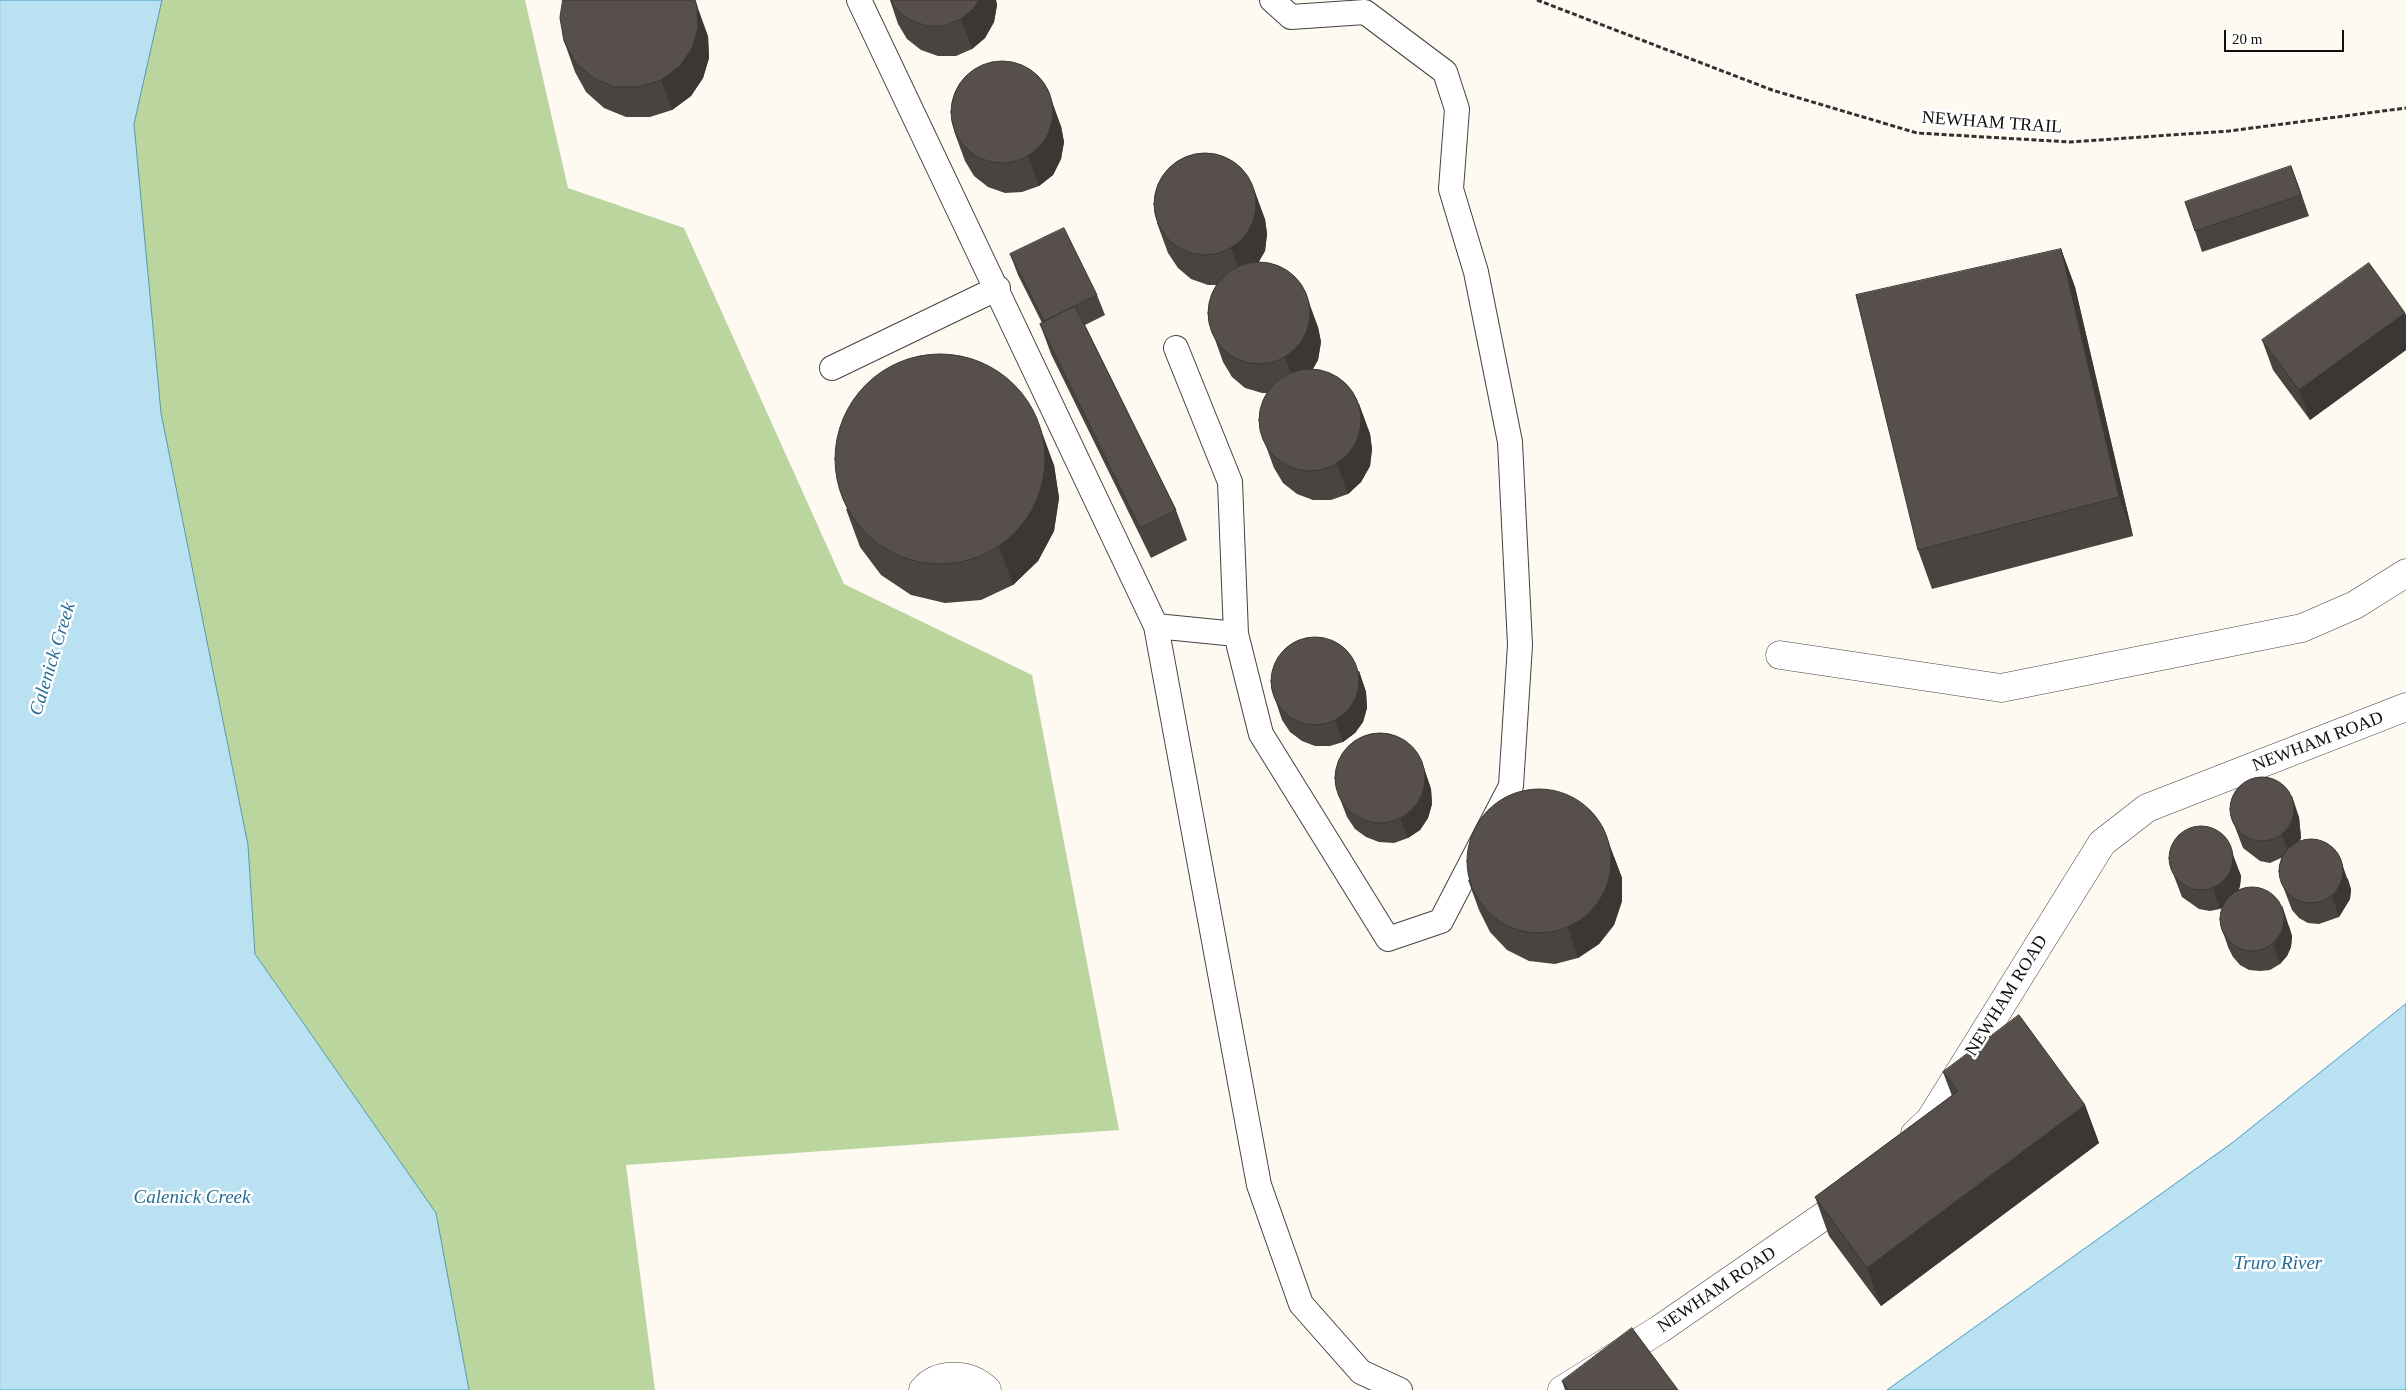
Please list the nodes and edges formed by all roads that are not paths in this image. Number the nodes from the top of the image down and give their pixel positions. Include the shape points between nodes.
1 (859, 0) edge
2 (1272, 0) edge
3 (998, 288) junction
4 (1176, 348) dead end
5 (832, 368) dead end
6 (2406, 573) edge
7 (1156, 626) junction
8 (1236, 634) junction
9 (1780, 655) dead end
10 (2406, 707) edge
11 (1895, 1152) edge
12 (1866, 1179) edge
13 (923, 1390) edge
14 (987, 1390) edge
15 (1400, 1390) edge
16 (1562, 1390) edge

1 - 3 lane
2 - 8 lane via 1291,17 1365,12 1445,72 1457,109 1451,189 1476,272 1510,442 1520,645 1511,786 1441,921 1388,939 1261,734
3 - 5 lane
3 - 7 lane
4 - 8 lane via 1230,482
6 - 9 street via 2355,605 2302,628 2001,688
7 - 8 lane
7 - 15 lane via 1258,1185 1301,1304 1361,1372
10 - 11 street, NEWHAM ROAD via 2147,808 2102,843 1930,1120
12 - 16 street, NEWHAM ROAD via 1831,1211 1660,1329
13 - 14 street via 938,1379 953,1376 967,1378

